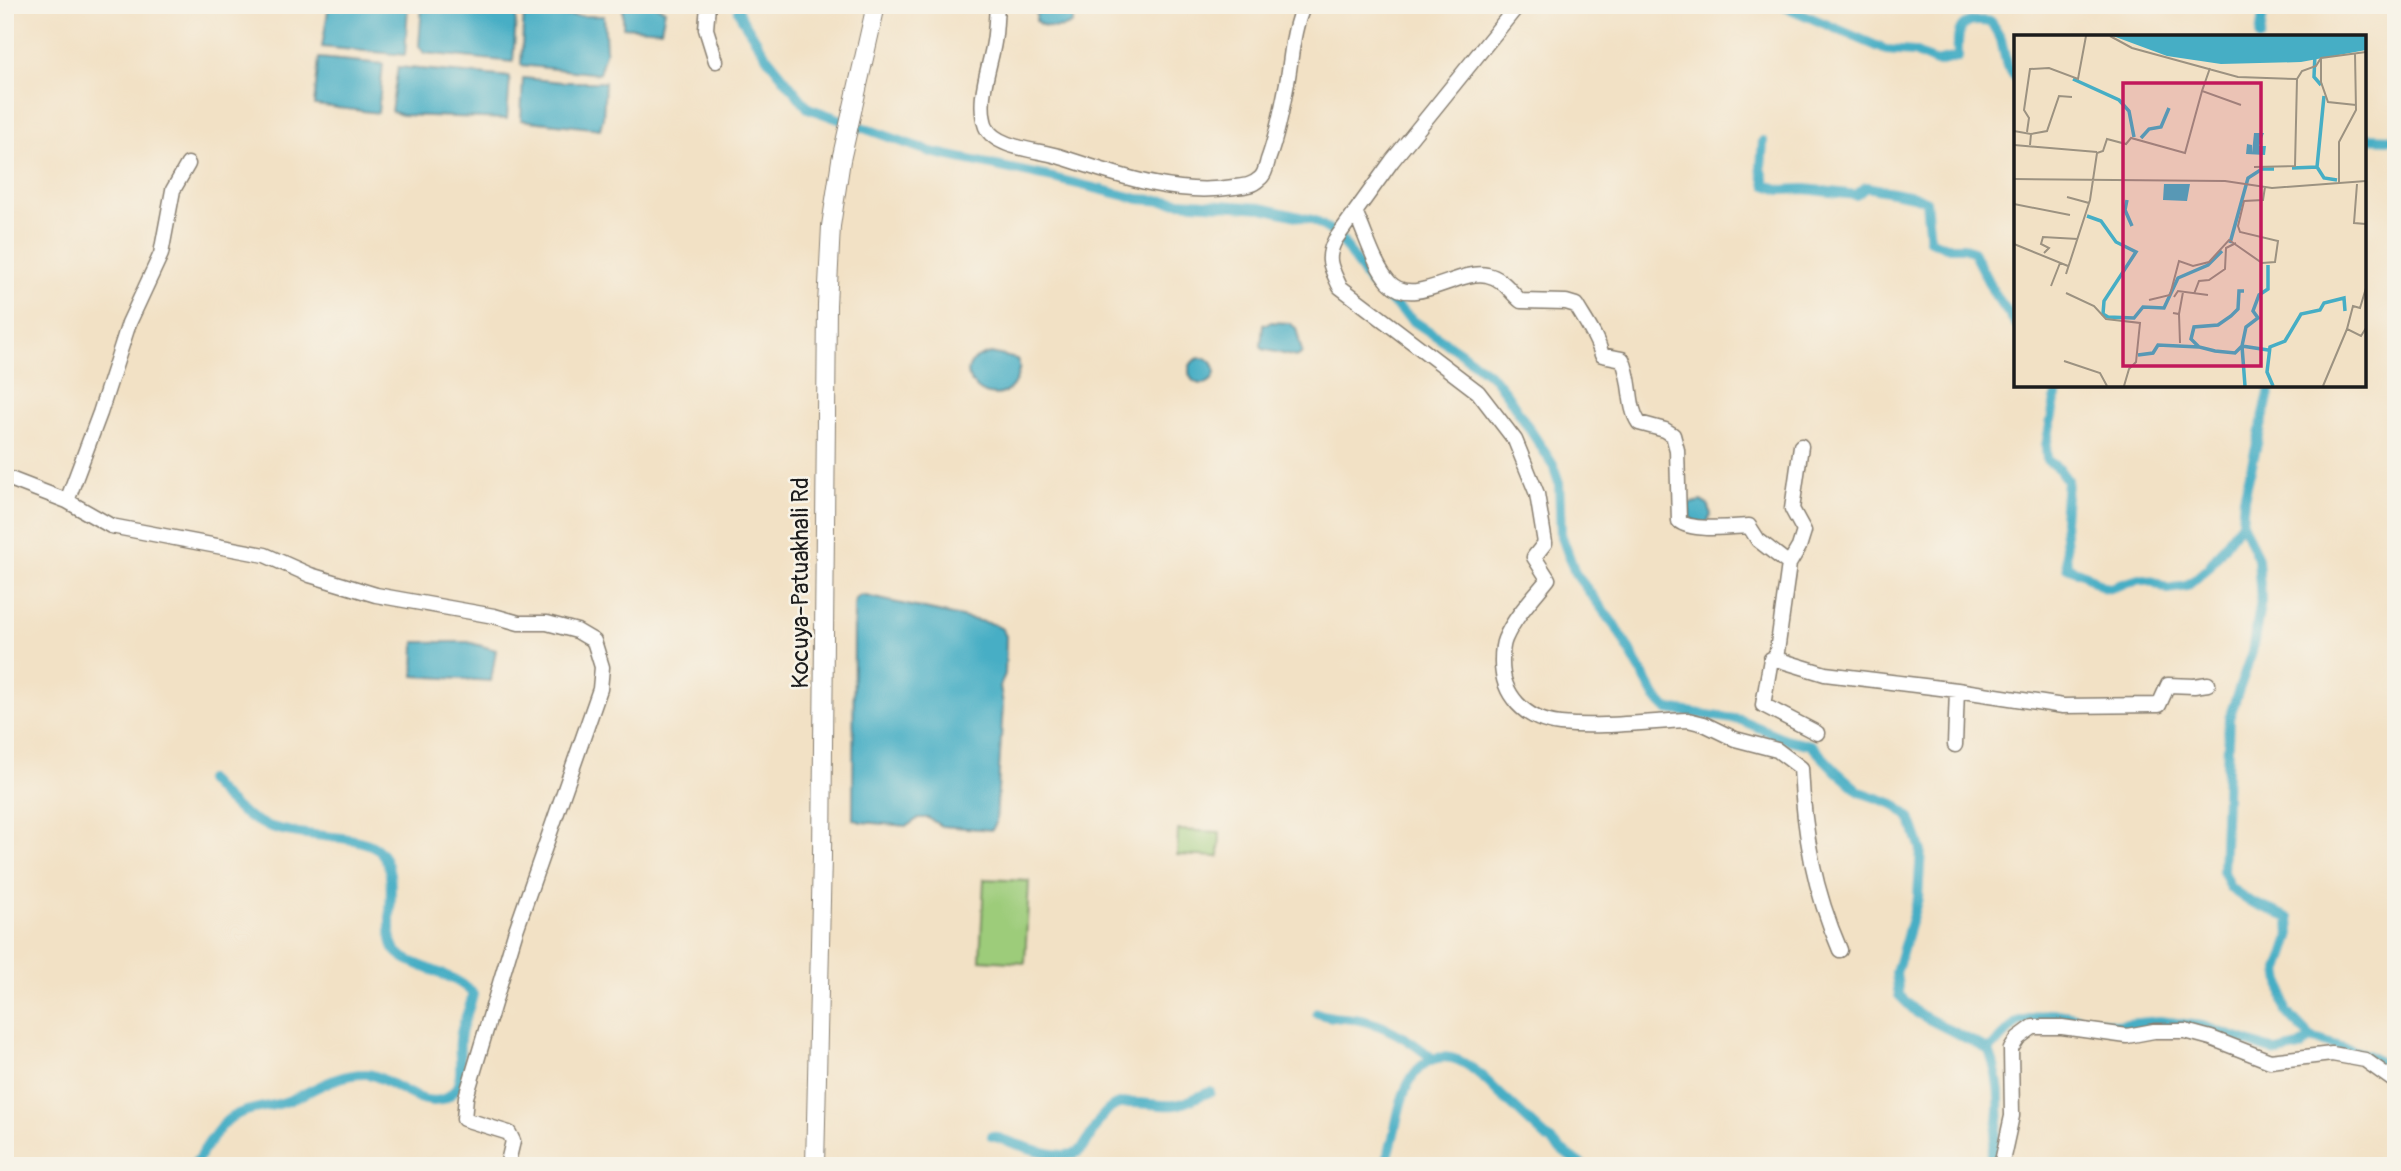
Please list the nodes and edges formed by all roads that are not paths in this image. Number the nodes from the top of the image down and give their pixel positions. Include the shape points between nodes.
1 (708, 5) edge
2 (876, 5) edge
3 (997, 5) edge
4 (1304, 5) edge
5 (1518, 5) edge
6 (716, 61) dead end
7 (188, 164) dead end
8 (1352, 218) junction
9 (1801, 446) dead end
10 (5, 477) edge
11 (67, 501) junction
12 (1789, 564) junction
13 (1776, 659) junction
14 (2208, 684) dead end
15 (1956, 690) junction
16 (1817, 733) dead end
17 (1955, 745) dead end
18 (1840, 950) dead end
19 (2396, 1083) edge
20 (507, 1166) edge
21 (815, 1166) edge
22 (2001, 1166) edge

1 - 6 street via 706,29
2 - 21 main road, Kocuya-Patuakhali Rd via 831,226
3 - 4 street via 984,112 987,129 997,139 1131,180 1215,190 1250,185 1263,176 1287,84 1296,21
5 - 8 street
7 - 11 street via 173,190 161,254 129,323
8 - 12 street via 1371,245 1377,267 1400,291 1428,289 1479,274 1503,282 1521,301 1576,305 1597,336 1602,355 1622,359 1629,372 1633,414 1639,423 1673,435 1679,521 1694,527 1749,526 1758,540
8 - 18 street via 1328,254 1340,287 1478,392 1515,440 1537,494 1545,543 1534,557 1548,579 1504,641 1503,681 1508,693 1527,713 1558,724 1688,720 1704,724 1735,739 1777,750 1801,768 1811,864 1824,914
9 - 12 street via 1792,509 1804,531
10 - 11 street
11 - 20 street via 111,526 265,555 310,575 376,595 519,622 547,622 594,641 602,667 600,689 515,933 466,1097 464,1119 509,1133 513,1140
12 - 13 street
13 - 15 street via 1825,674
13 - 16 street via 1771,659 1763,705
14 - 15 street via 2168,685 2159,705 2141,706 2063,706
15 - 17 street
19 - 22 street via 2365,1060 2332,1054 2270,1061 2185,1031 2127,1036 2033,1027 2011,1049 2012,1116

